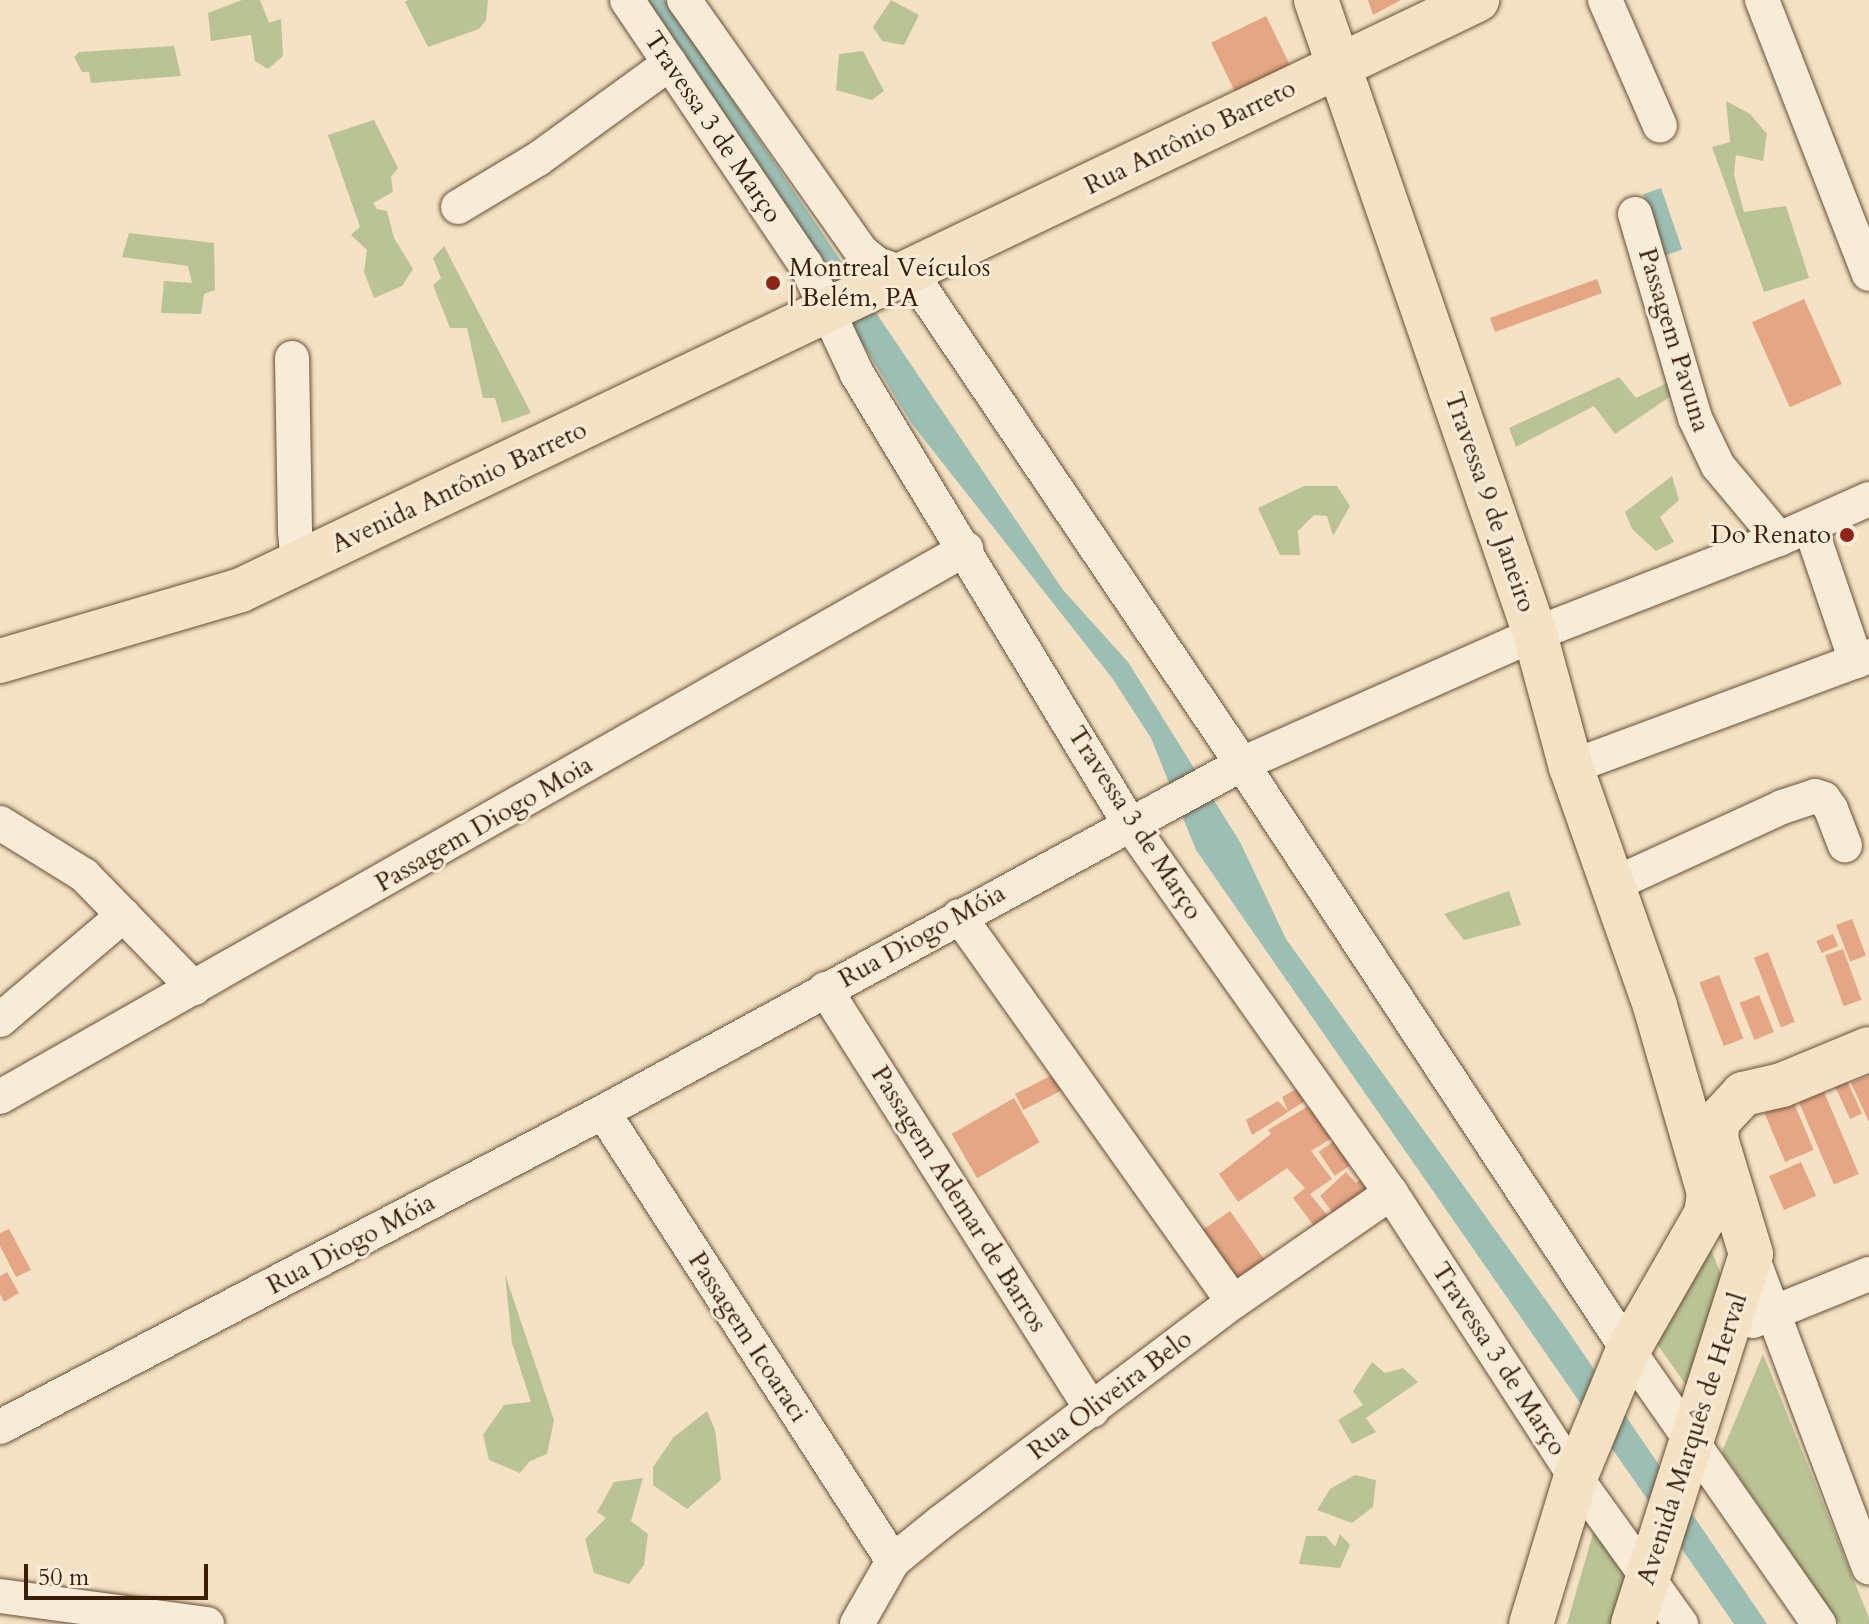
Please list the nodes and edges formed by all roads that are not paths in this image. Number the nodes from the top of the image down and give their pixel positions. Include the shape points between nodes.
1 (627, 0) edge
2 (684, 0) edge
3 (1316, 0) edge
4 (1477, 0) edge
5 (1605, 0) edge
6 (1762, 0) edge
7 (670, 63) junction
8 (1339, 65) junction
9 (1660, 126) dead end
10 (458, 207) dead end
11 (1635, 214) dead end
12 (906, 274) junction
13 (1869, 274) edge
14 (831, 311) junction
15 (292, 358) dead end
16 (1869, 499) edge
17 (1810, 526) junction
18 (1779, 539) junction
19 (966, 549) junction
20 (298, 563) junction
21 (1535, 634) junction
22 (1862, 658) edge
23 (0, 661) edge
24 (1237, 767) junction
25 (1571, 767) junction
26 (1141, 817) junction
27 (0, 823) edge
28 (1845, 845) dead end
29 (1612, 885) junction
30 (124, 915) junction
31 (959, 916) junction
32 (194, 988) junction
33 (825, 989) junction
34 (1655, 1006) junction
35 (0, 1020) edge
36 (1869, 1049) edge
37 (1782, 1085) junction
38 (0, 1097) edge
39 (603, 1112) junction
40 (1391, 1193) junction
41 (1751, 1254) junction
42 (1869, 1274) edge
43 (1233, 1302) junction
44 (1772, 1313) junction
45 (1727, 1331) junction
46 (1627, 1352) junction
47 (1092, 1410) junction
48 (0, 1427) edge
49 (1691, 1445) junction
50 (1577, 1475) junction
51 (893, 1561) junction
52 (1869, 1568) edge
53 (1648, 1573) junction
54 (0, 1596) edge
55 (207, 1624) edge
56 (857, 1624) edge
57 (1531, 1624) edge
58 (1633, 1624) edge
59 (1681, 1624) edge
60 (1819, 1624) edge

1 - 7 street, Travessa 3 de Março
2 - 12 street, Travessa 3 de Março via 862,252 877,264
3 - 8 main road, Travessa 9 de Janeiro
4 - 8 main road, Rua Antônio Barreto
5 - 9 street
6 - 13 street
7 - 10 street via 538,159
7 - 14 street, Travessa 3 de Março via 806,265
8 - 12 main road, Rua Antônio Barreto
8 - 21 main road, Travessa 9 de Janeiro
11 - 18 street, Passagem Pavuna via 1695,418 1718,466
12 - 14 main road, Avenida Antônio Barreto
12 - 24 street
14 - 19 street, Travessa 3 de Março via 857,374
14 - 20 main road, Avenida Antônio Barreto
15 - 20 street
16 - 17 street, Rua Diogo Móia
17 - 18 street, Rua Diogo Móia
17 - 22 street
18 - 21 street, Rua Diogo Móia
19 - 26 street, Travessa 3 de Março
19 - 32 street, Passagem Diogo Moia
20 - 23 main road, Avenida Antônio Barreto via 241,590
21 - 24 street, Rua Diogo Móia
21 - 25 main road, Travessa 9 de Janeiro
22 - 25 street
24 - 26 street, Rua Diogo Móia
24 - 46 street
25 - 29 main road, Travessa 9 de Janeiro
26 - 31 street, Rua Diogo Móia
26 - 40 street, Travessa 3 de Março
27 - 30 street via 84,875
28 - 29 street via 1831,809 1815,796
29 - 34 main road, Travessa 9 de Janeiro
30 - 32 street
30 - 35 street
31 - 33 street, Rua Diogo Móia
31 - 43 street
32 - 38 street, Passagem Diogo Moia
33 - 39 street, Rua Diogo Móia
33 - 47 street, Passagem Ademar de Barros
34 - 37 main road via 1702,1081 1729,1090
34 - 46 main road via 1709,1193 1706,1214
36 - 37 main road
37 - 41 main road via 1743,1094 1718,1121 1716,1139
39 - 48 street, Rua Diogo Móia
39 - 51 street, Passagem Icoaraci
40 - 43 street, Rua Oliveira Belo
40 - 50 street, Travessa 3 de Março
41 - 44 street
41 - 45 main road, Avenida Marquês de Herval
42 - 44 street
43 - 47 street, Rua Oliveira Belo
44 - 45 street
44 - 52 street
45 - 49 main road, Avenida Marquês de Herval
46 - 49 street
46 - 50 main road
47 - 51 street, Rua Oliveira Belo
49 - 53 main road, Avenida Marquês de Herval
49 - 60 street
50 - 53 street, Travessa 3 de Março
50 - 57 main road
51 - 56 street, Rua Oliveira Belo
53 - 58 main road, Avenida Marquês de Herval
53 - 59 street, Travessa 3 de Março
54 - 55 street

